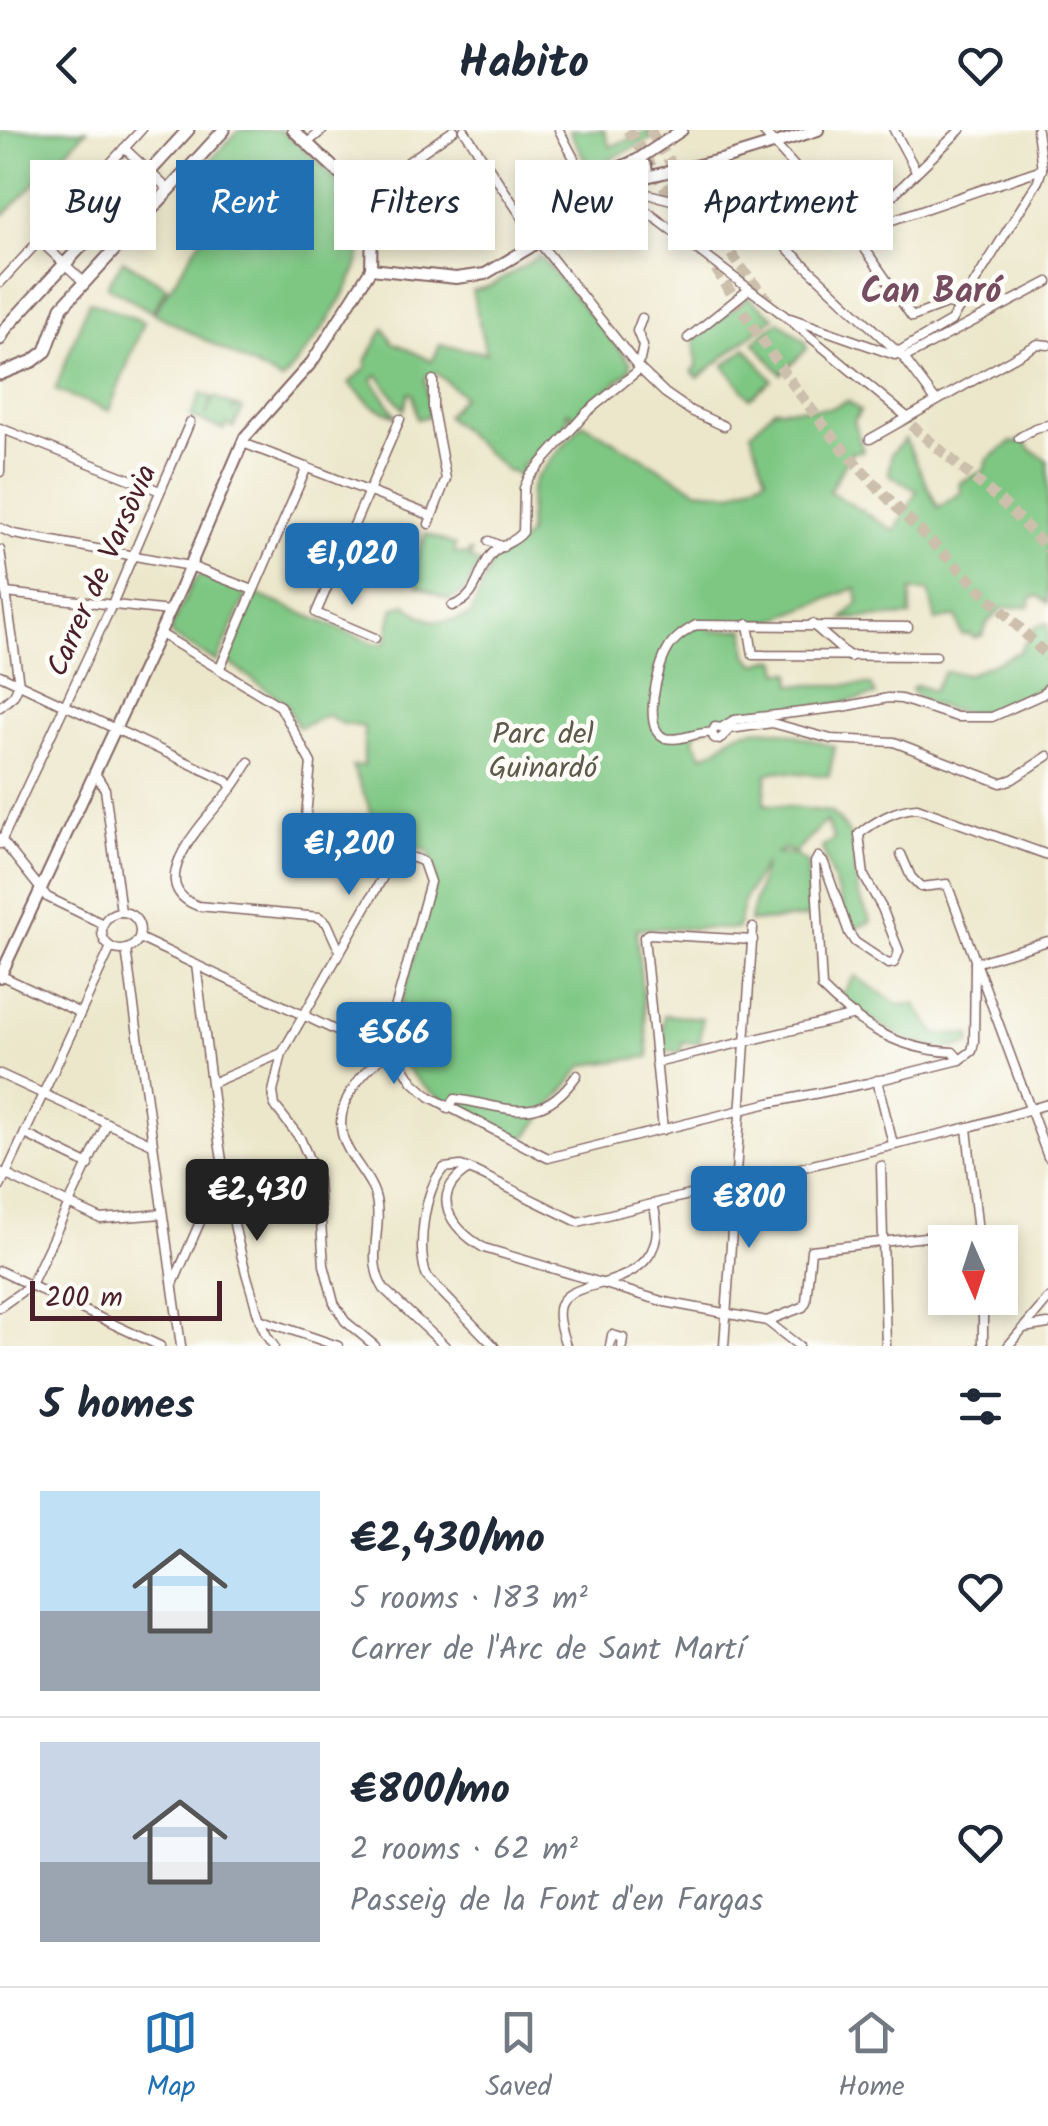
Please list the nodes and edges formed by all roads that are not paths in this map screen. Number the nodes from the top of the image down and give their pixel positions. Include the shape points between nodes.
1 (140, 130) edge
2 (188, 130) edge
3 (293, 130) edge
4 (322, 130) edge
5 (454, 130) edge
6 (464, 130) edge
7 (559, 130) edge
8 (682, 130) edge
9 (762, 130) edge
10 (818, 130) edge
11 (894, 130) edge
12 (960, 130) edge
13 (1037, 130) edge
14 (220, 132) edge
15 (307, 143) junction
16 (775, 144) junction
17 (124, 148) junction
18 (113, 160) edge
19 (137, 160) edge
20 (411, 160) edge
21 (575, 160) edge
22 (637, 160) edge
23 (789, 160) edge
24 (1044, 163) edge
25 (156, 165) edge
26 (334, 168) edge
27 (916, 171) junction
28 (648, 176) edge
29 (156, 178) edge
30 (1048, 180) edge
31 (1038, 181) junction
32 (169, 190) junction
33 (893, 194) edge
34 (515, 206) edge
35 (648, 208) edge
36 (893, 219) edge
37 (31, 250) edge
38 (49, 250) edge
39 (78, 250) edge
40 (371, 250) edge
41 (522, 250) edge
42 (545, 250) edge
43 (789, 250) edge
44 (866, 250) edge
45 (64, 265) junction
46 (371, 269) junction
47 (1048, 282) edge
48 (0, 283) edge
49 (84, 283) junction
50 (748, 290) junction
51 (960, 306) junction
52 (642, 318) dead end
53 (804, 328) junction
54 (1048, 333) edge
55 (688, 338) dead end
56 (0, 340) edge
57 (1043, 344) edge
58 (900, 355) junction
59 (640, 365) junction
60 (0, 374) edge
61 (433, 380) dead end
62 (936, 401) junction
63 (907, 417) junction
64 (400, 419) dead end
65 (190, 422) dead end
66 (1048, 425) edge
67 (724, 426) dead end
68 (1, 428) edge
69 (1019, 438) dead end
70 (870, 439) dead end
71 (243, 442) junction
72 (307, 467) junction
73 (0, 472) edge
74 (369, 489) junction
75 (160, 491) junction
76 (0, 528) edge
77 (489, 540) dead end
78 (503, 547) junction
79 (0, 550) edge
80 (134, 554) junction
81 (190, 566) junction
82 (2, 575) edge
83 (253, 590) junction
84 (6, 593) junction
85 (112, 605) junction
86 (452, 606) dead end
87 (169, 611) junction
88 (9, 618) junction
89 (748, 624) junction
90 (812, 624) junction
91 (0, 626) edge
92 (908, 627) dead end
93 (159, 632) junction
94 (375, 638) dead end
95 (850, 656) junction
96 (936, 656) dead end
97 (220, 668) junction
98 (0, 674) edge
99 (19, 684) junction
100 (1048, 688) edge
101 (66, 706) junction
102 (0, 707) edge
103 (115, 728) junction
104 (723, 730) junction
105 (1048, 756) edge
106 (249, 762) dead end
107 (95, 773) junction
108 (232, 788) junction
109 (1, 840) edge
110 (901, 854) dead end
111 (1048, 855) edge
112 (383, 877) dead end
113 (40, 890) junction
114 (121, 912) junction
115 (103, 924) junction
116 (753, 928) dead end
117 (138, 938) junction
118 (752, 940) junction
119 (1048, 942) edge
120 (111, 947) junction
121 (126, 949) junction
122 (340, 952) junction
123 (975, 963) junction
124 (196, 965) junction
125 (0, 976) edge
126 (80, 1013) junction
127 (855, 1015) junction
128 (302, 1017) junction
129 (746, 1040) junction
130 (375, 1049) dead end
131 (392, 1049) junction
132 (282, 1053) junction
133 (956, 1061) junction
134 (656, 1063) junction
135 (0, 1074) edge
136 (577, 1076) dead end
137 (877, 1080) junction
138 (212, 1083) junction
139 (44, 1093) junction
140 (1048, 1104) edge
141 (448, 1109) junction
142 (741, 1110) junction
143 (1030, 1111) junction
144 (108, 1123) junction
145 (968, 1128) junction
146 (663, 1130) junction
147 (25, 1134) junction
148 (152, 1144) junction
149 (893, 1144) junction
150 (1048, 1158) edge
151 (89, 1164) junction
152 (881, 1166) dead end
153 (468, 1169) junction
154 (3, 1173) edge
155 (225, 1178) junction
156 (735, 1184) junction
157 (0, 1187) edge
158 (70, 1204) junction
159 (653, 1204) junction
160 (162, 1214) junction
161 (977, 1225) edge
162 (928, 1237) edge
163 (882, 1242) junction
164 (0, 1271) edge
165 (603, 1282) junction
166 (31, 1285) junction
167 (173, 1285) junction
168 (1048, 1299) edge
169 (0, 1306) edge
170 (726, 1315) junction
171 (983, 1315) edge
172 (259, 1317) junction
173 (766, 1321) junction
174 (1048, 1324) edge
175 (1023, 1328) junction
176 (490, 1344) edge
177 (160, 1346) edge
178 (182, 1346) edge
179 (274, 1346) edge
180 (338, 1346) edge
181 (375, 1346) edge
182 (445, 1346) edge
183 (566, 1346) edge
184 (610, 1346) edge
185 (622, 1346) edge
186 (724, 1346) edge
187 (799, 1346) edge
188 (886, 1346) edge
189 (983, 1346) edge
190 (1008, 1346) edge

1 - 17 street
2 - 25 main road
3 - 15 street
4 - 15 street
5 - 20 street
6 - 34 street
7 - 21 street
8 - 22 street
9 - 16 street
10 - 16 street
11 - 27 street
12 - 27 street
13 - 24 street
14 - 32 main road
15 - 26 street
16 - 23 street
16 - 28 street
17 - 18 street
17 - 19 street
24 - 30 street
24 - 31 street
24 - 36 street
27 - 33 street
29 - 32 street
30 - 31 street
31 - 51 street
32 - 49 main road
35 - 50 street
37 - 48 street
38 - 45 street
39 - 45 main road
40 - 46 street
41 - 46 street via 476,277
42 - 59 street
43 - 58 street
44 - 51 street via 912,317 946,304
45 - 49 street
45 - 56 main road
46 - 71 street via 312,362
47 - 58 street
49 - 60 main road via 59,312 46,351
50 - 53 street
50 - 55 street
51 - 58 street via 952,321
52 - 59 street
53 - 58 street
53 - 63 street
54 - 57 street
57 - 62 street
58 - 62 street
59 - 67 street via 665,394
59 - 78 street via 530,477 524,529
61 - 74 street via 446,480 430,520
62 - 63 street
63 - 70 street
64 - 74 street
65 - 75 street, Carrer de Varsòvia
66 - 69 street
68 - 73 street
68 - 75 street
71 - 72 street
71 - 81 street
72 - 74 street
72 - 83 street
74 - 94 street via 316,613
75 - 80 street, Carrer de Varsòvia
76 - 80 street
77 - 78 street
78 - 86 street via 490,556 469,597
79 - 82 street
80 - 81 street
80 - 85 street, Carrer de Varsòvia
81 - 83 street
81 - 87 street
82 - 84 street
83 - 97 street
84 - 85 street
84 - 88 street
85 - 87 street
85 - 101 street, Carrer de Varsòvia
87 - 93 street
88 - 91 street
88 - 99 street
89 - 90 street
89 - 95 street via 753,655
89 - 104 street via 696,625 674,641 659,668 656,730 666,738
90 - 92 street
90 - 95 street
93 - 97 street
93 - 103 street
95 - 96 street
97 - 131 street via 280,706 308,757 304,844 315,862 330,868 417,858 428,869 391,1023
98 - 99 street
99 - 101 street
99 - 102 street
100 - 104 street via 992,716 957,716 888,698 734,720
101 - 103 street
101 - 109 street, Carrer de Varsòvia
103 - 107 street
103 - 108 street
104 - 105 street via 772,723 831,739 894,742 1001,783
106 - 108 street
107 - 113 street
107 - 114 street via 105,790
108 - 122 street via 182,853 175,873 180,894 198,906 319,917
109 - 113 street
110 - 123 street via 922,888 948,884
111 - 127 street via 916,808 859,834 864,876 899,952 888,964 855,942 818,857 822,988
112 - 122 street
113 - 115 street
113 - 125 street
114 - 115 street
114 - 117 street via 135,918
115 - 120 street
116 - 118 street
117 - 121 street
117 - 124 street
118 - 129 street
118 - 134 street via 645,935
119 - 123 street
120 - 121 street
120 - 126 street
121 - 148 street
122 - 128 street
123 - 133 street via 974,1042
123 - 143 street
124 - 128 street
124 - 138 street
125 - 126 street
126 - 139 street
127 - 129 street
127 - 133 street via 897,1043 953,1052
128 - 130 street
128 - 132 street
129 - 134 street
129 - 142 street
131 - 141 street via 413,1082
131 - 182 street via 346,1099 344,1141 377,1204 378,1279
132 - 138 street
132 - 181 street via 276,1106 300,1138 318,1180 328,1287 345,1322
133 - 137 street
134 - 146 street
135 - 139 street
136 - 141 street via 535,1110 454,1099
137 - 142 street
137 - 149 street
138 - 155 street
139 - 144 street
139 - 147 street
140 - 143 street
141 - 146 street via 551,1159
142 - 146 street
142 - 156 street
143 - 145 street
143 - 150 street
144 - 148 street
144 - 151 street
145 - 149 street
145 - 161 street
147 - 151 street
147 - 154 street
148 - 160 street
149 - 156 street
151 - 158 street
152 - 163 street
153 - 159 street via 578,1222
153 - 165 street via 454,1178 446,1196 461,1234 484,1248
153 - 176 street via 453,1165 436,1176 422,1266
154 - 157 street
154 - 158 street
155 - 167 street via 216,1183
155 - 172 street
156 - 159 street
156 - 170 street
158 - 160 street via 113,1220
158 - 166 street
159 - 165 street via 653,1252 643,1264
160 - 167 street
162 - 163 street
163 - 173 street via 811,1250 806,1302
163 - 188 street
164 - 166 street
165 - 170 street
165 - 183 street via 576,1288 563,1300 558,1317
166 - 169 street
166 - 177 street
167 - 178 street
168 - 175 street
170 - 173 street
170 - 186 street
171 - 189 street
172 - 179 street
172 - 180 street
173 - 187 street
174 - 175 street
175 - 190 street
184 - 185 street via 612,1335 622,1338

